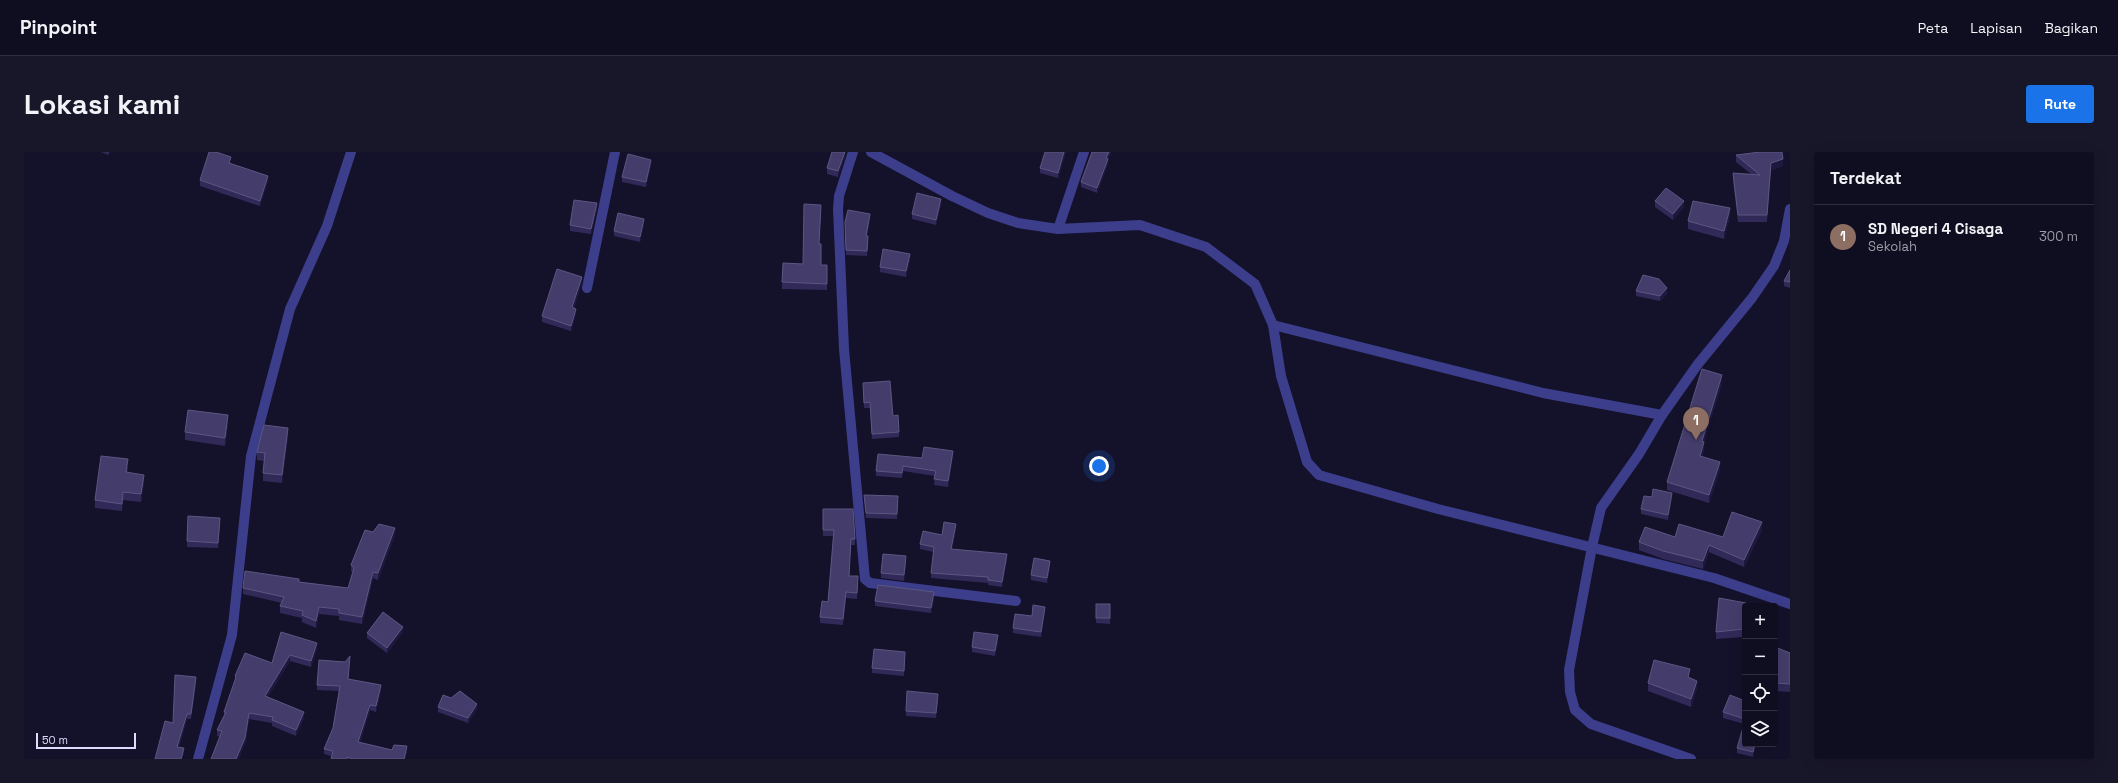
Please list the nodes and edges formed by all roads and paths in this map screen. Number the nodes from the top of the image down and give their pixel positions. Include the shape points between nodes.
1 (351, 152) edge
2 (615, 152) edge
3 (853, 152) edge
4 (871, 152) edge
5 (1084, 152) edge
6 (1790, 209) edge
7 (1058, 229) junction
8 (587, 288) dead end
9 (1273, 325) junction
10 (1662, 415) junction
11 (1592, 547) junction
12 (1016, 601) dead end
13 (1790, 604) edge
14 (198, 759) edge
15 (1691, 759) edge

1 - 14 street via 327,226 290,309 251,456 232,635
2 - 8 street
3 - 12 street via 839,196 838,208 844,349 865,579 870,583
4 - 7 street via 988,213 1018,222
5 - 7 street
6 - 10 street via 1784,241 1774,266
7 - 9 street via 1140,225 1206,247 1255,284
9 - 10 street via 1543,393
9 - 11 street via 1281,376 1307,462 1319,476
10 - 11 street via 1639,454 1601,508
11 - 13 street via 1714,578
11 - 15 street via 1570,670 1570,692 1575,710 1591,724

